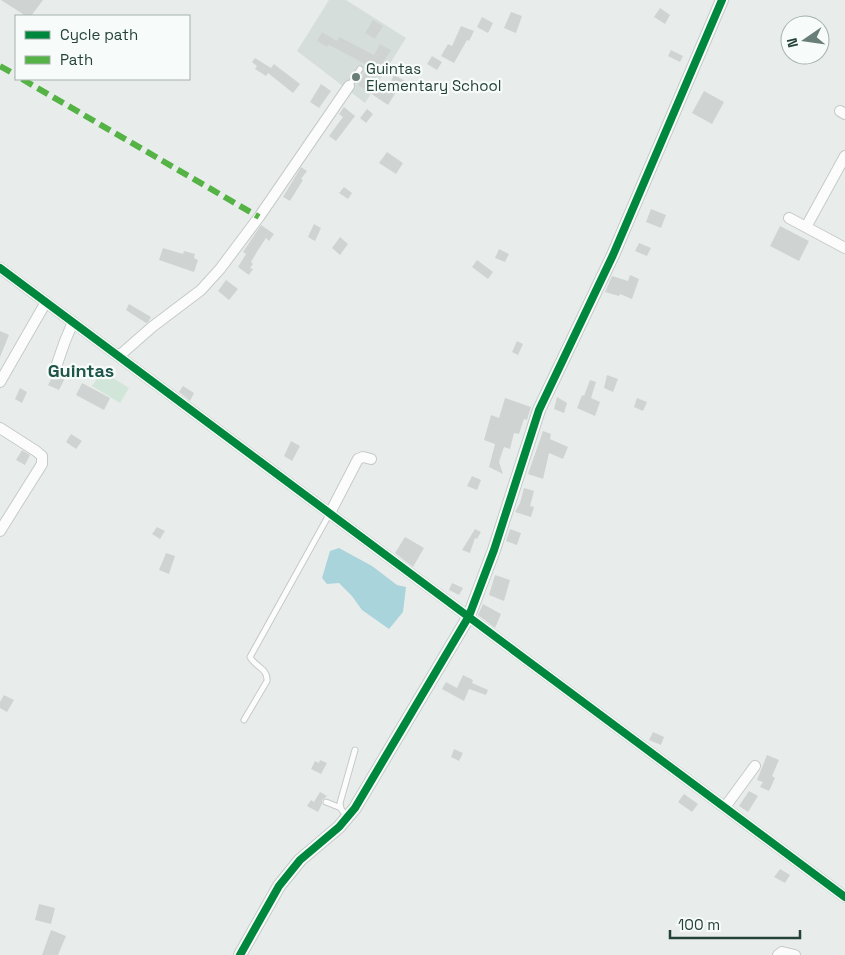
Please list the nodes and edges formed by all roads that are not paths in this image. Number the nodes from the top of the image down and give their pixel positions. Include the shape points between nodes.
1 (722, 0) edge
2 (360, 69) dead end
3 (348, 86) joint
4 (845, 156) edge
5 (789, 218) dead end
6 (806, 227) junction
7 (845, 248) edge
8 (0, 268) edge
9 (46, 302) junction
10 (73, 322) junction
11 (119, 356) junction
12 (58, 364) dead end
13 (0, 382) edge
14 (0, 428) edge
15 (371, 459) dead end
16 (330, 513) junction
17 (0, 532) edge
18 (469, 616) junction
19 (244, 720) dead end
20 (354, 750) dead end
21 (755, 766) dead end
22 (326, 802) dead end
23 (725, 807) junction
24 (344, 812) junction
25 (845, 897) edge
26 (240, 955) edge
27 (778, 955) edge
28 (795, 955) edge

1 - 18 street via 651,170 539,410
2 - 3 lane
3 - 11 street via 220,269 200,290
4 - 6 street
5 - 6 street
6 - 7 street
8 - 9 street
9 - 10 street
9 - 13 street
10 - 11 street
10 - 12 street
11 - 16 street
14 - 17 street via 42,456 42,464
15 - 16 street via 358,459
16 - 18 street
16 - 19 lane via 250,657 268,676
18 - 23 street
18 - 24 street via 355,808
20 - 24 lane via 341,798
21 - 23 street
22 - 24 lane
23 - 25 street
24 - 26 street via 338,827 300,860 279,886
27 - 28 street via 782,952

